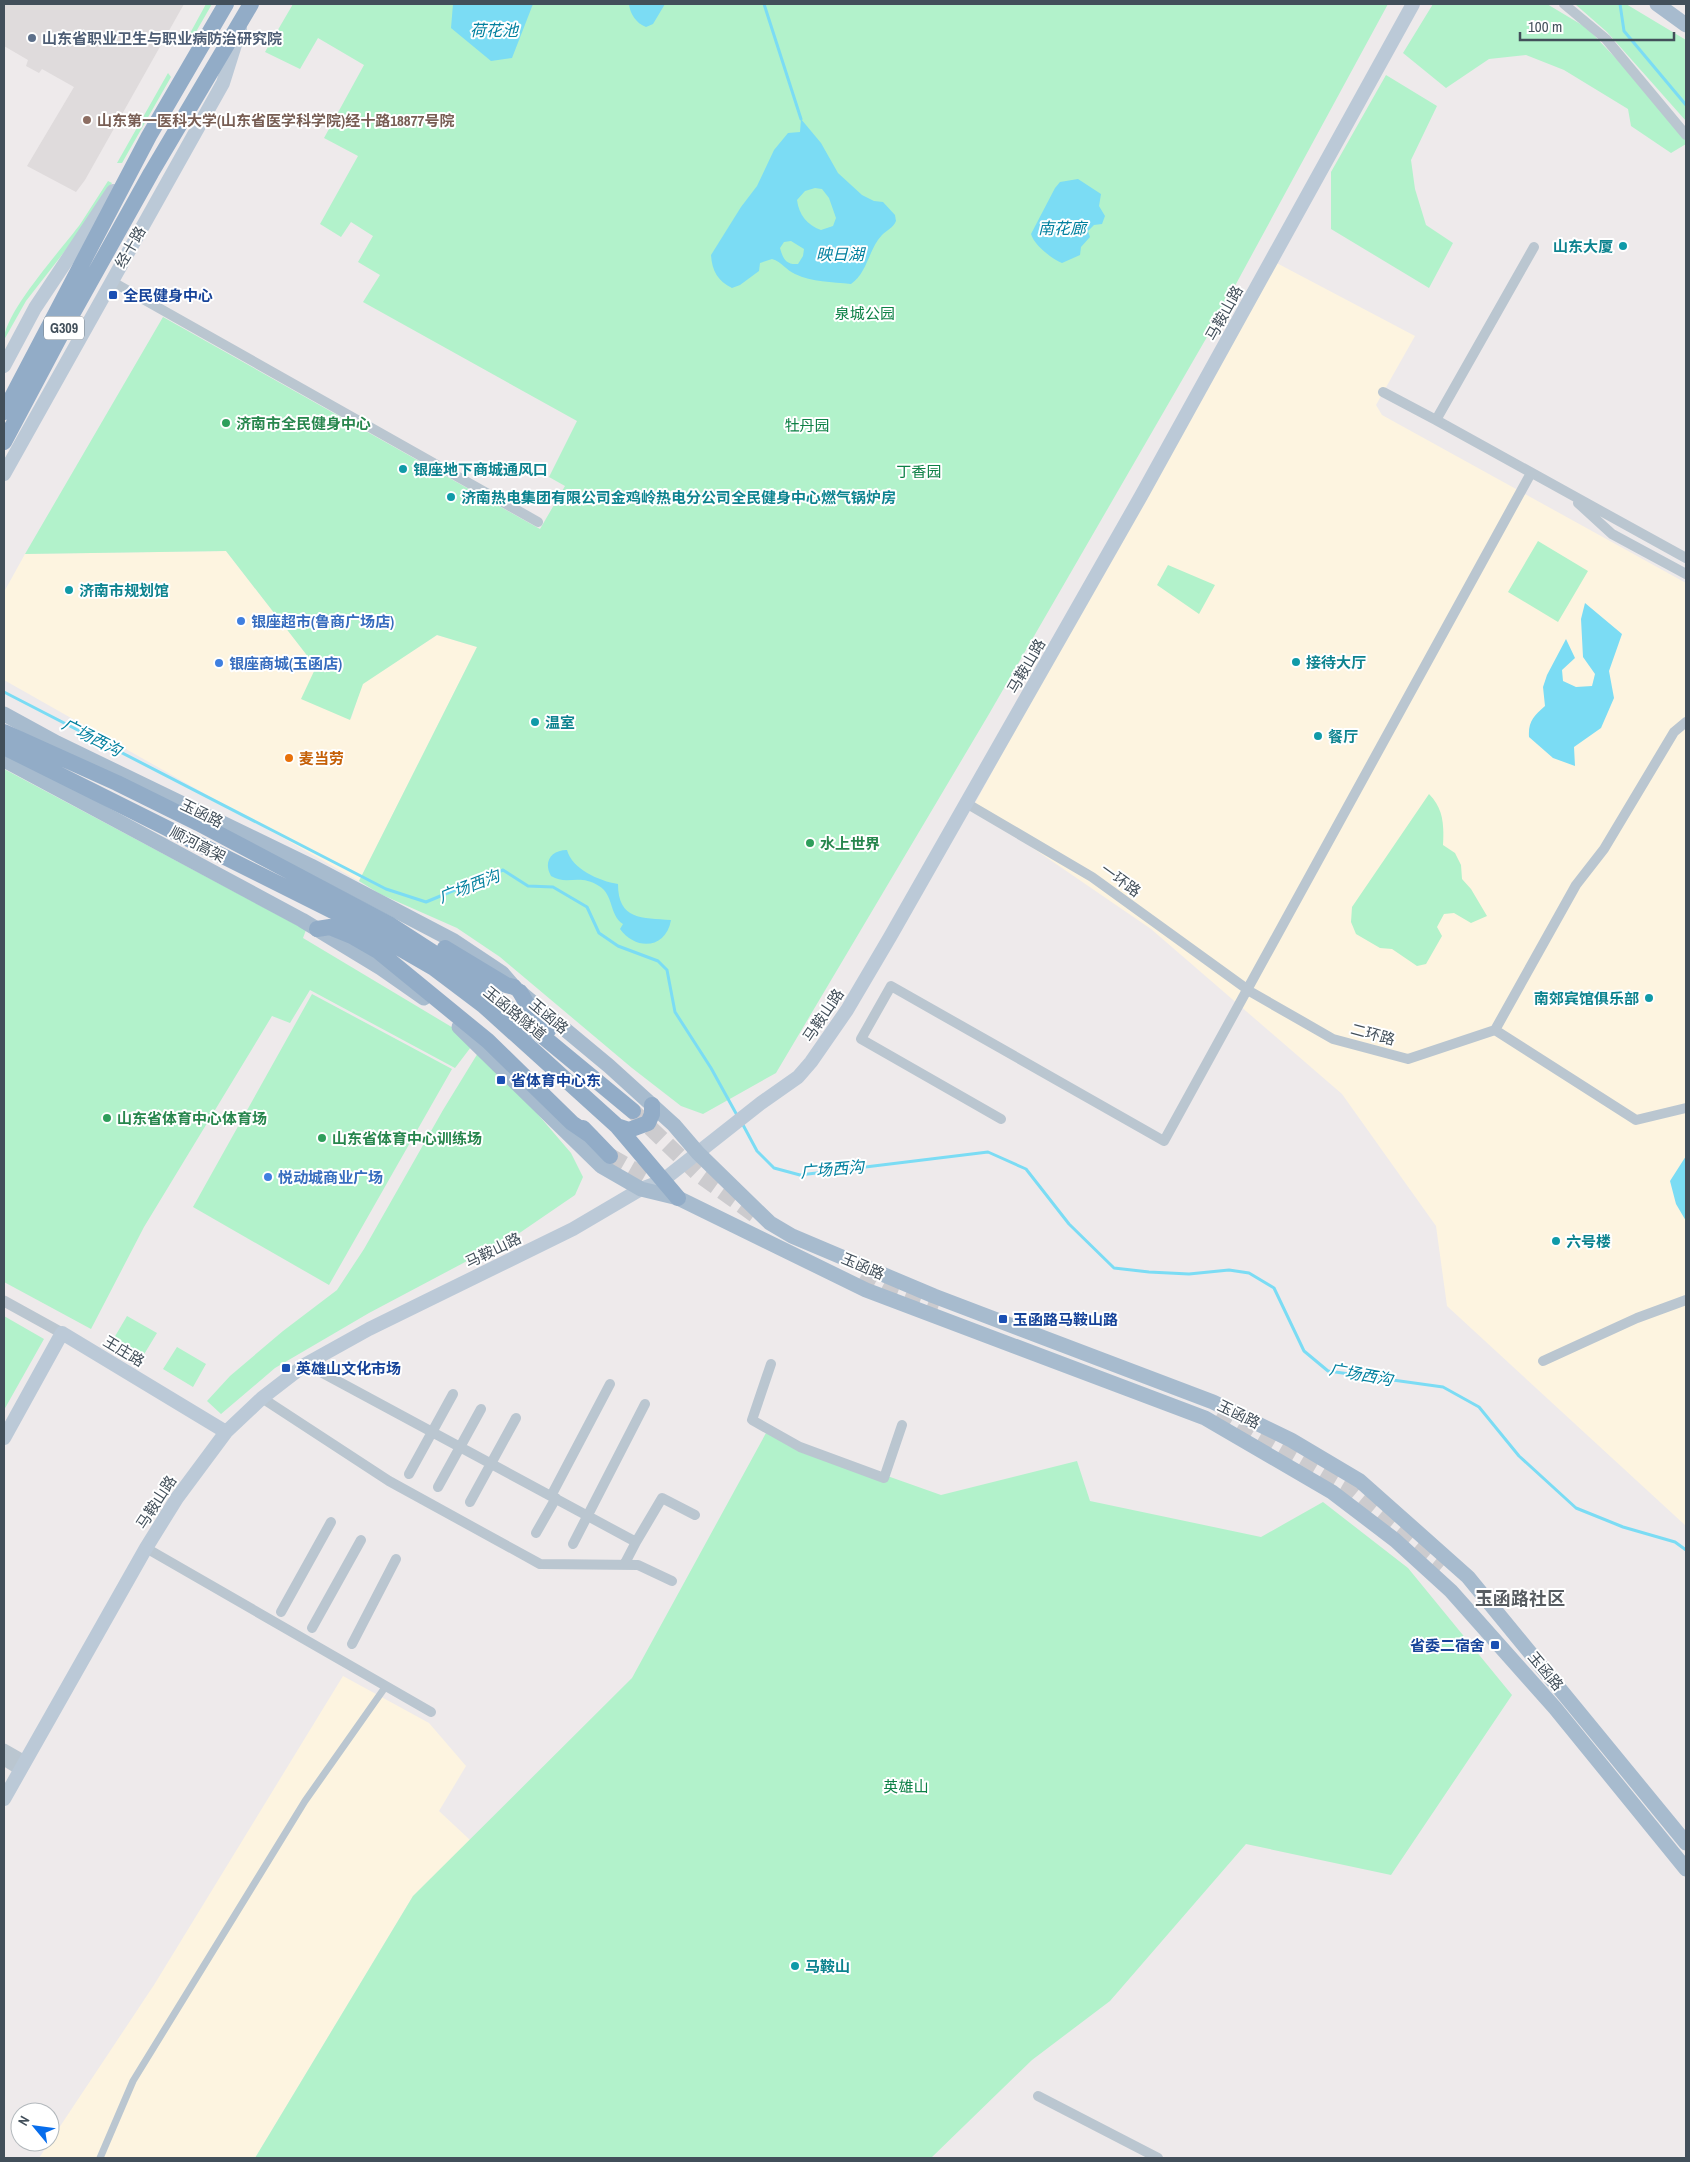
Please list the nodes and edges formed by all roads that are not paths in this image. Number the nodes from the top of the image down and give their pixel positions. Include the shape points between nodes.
1 (226, 4) edge
2 (1413, 4) edge
3 (1564, 4) edge
4 (1657, 4) edge
5 (248, 9) edge
6 (1686, 25) edge
7 (1686, 134) edge
8 (149, 136) junction
9 (1534, 247) dead end
10 (111, 281) junction
11 (4, 366) edge
12 (1384, 392) dead end
13 (4, 412) edge
14 (1436, 420) junction
15 (4, 442) edge
16 (1531, 473) junction
17 (4, 474) edge
18 (1564, 491) junction
19 (538, 522) dead end
20 (1686, 558) edge
21 (1686, 574) edge
22 (4, 714) edge
23 (1686, 722) edge
24 (4, 732) edge
25 (4, 747) edge
26 (4, 760) edge
27 (966, 803) junction
28 (264, 842) junction
29 (242, 889) junction
30 (389, 924) junction
31 (317, 929) junction
32 (391, 942) junction
33 (517, 989) junction
34 (1249, 991) junction
35 (1494, 1030) junction
36 (609, 1090) junction
37 (652, 1105) junction
38 (1686, 1108) edge
39 (633, 1111) tunnel mouth
40 (1001, 1119) dead end
41 (618, 1126) junction
42 (591, 1136) junction
43 (698, 1153) junction
44 (610, 1156) tunnel mouth
45 (662, 1181) junction
46 (641, 1189) junction
47 (678, 1198) junction
48 (4, 1300) edge
49 (1686, 1300) edge
50 (62, 1333) junction
51 (1543, 1360) dead end
52 (306, 1364) junction
53 (771, 1364) dead end
54 (610, 1384) dead end
55 (453, 1394) dead end
56 (262, 1398) junction
57 (645, 1404) dead end
58 (481, 1409) dead end
59 (516, 1418) dead end
60 (902, 1426) dead end
61 (431, 1431) junction
62 (226, 1432) junction
63 (4, 1438) edge
64 (460, 1447) junction
65 (490, 1463) junction
66 (409, 1474) dead end
67 (438, 1487) dead end
68 (553, 1497) junction
69 (470, 1502) dead end
70 (695, 1515) dead end
71 (588, 1516) junction
72 (331, 1522) dead end
73 (536, 1533) dead end
74 (361, 1540) dead end
75 (636, 1542) junction
76 (574, 1544) dead end
77 (146, 1548) junction
78 (396, 1559) dead end
79 (624, 1565) junction
80 (672, 1580) dead end
81 (281, 1612) dead end
82 (312, 1628) dead end
83 (352, 1644) dead end
84 (386, 1686) junction
85 (431, 1712) dead end
86 (4, 1749) edge
87 (4, 1760) edge
88 (23, 1765) junction
89 (4, 1798) edge
90 (1686, 1843) edge
91 (1686, 1869) edge
92 (1038, 2096) dead end
93 (100, 2158) edge
94 (1158, 2158) edge

1 - 8 highway, G309
2 - 27 main road, 马鞍山路 via 1141,496
3 - 7 street via 1606,39
4 - 6 main road
5 - 10 main road, 经十路 via 223,82
5 - 15 highway, 经十路 / G309 via 151,173
8 - 11 main road via 35,308
8 - 13 highway, G309
9 - 14 street
10 - 17 main road, 经十路
10 - 19 street
12 - 14 street
14 - 16 street
16 - 18 street
16 - 34 street
18 - 20 street
18 - 21 street via 1612,534
22 - 28 main road, 玉函路 via 57,743
23 - 35 street via 1674,732 1604,849 1576,885
24 - 30 highway, 顺河高架 via 198,823
25 - 32 highway, 顺河高架
26 - 29 main road, 玉函路
27 - 34 street, 一环路 via 1092,877
27 - 43 main road, 马鞍山路 via 847,1010 798,1077
28 - 29 main road
28 - 33 main road, 玉函路 via 454,941 502,973
29 - 31 main road, 玉函路
30 - 33 highway via 408,926
30 - 36 highway, 玉函路隧道 via 471,977
31 - 42 highway via 330,928 378,951 488,1041 572,1123
31 - 46 main road, 玉函路 via 448,1015 601,1166
32 - 41 highway via 434,968 483,1006
32 - 42 highway, 玉函路隧道 via 488,1031
33 - 36 highway via 531,1011
33 - 37 main road, 玉函路
34 - 35 street, 二环路 via 1333,1039 1408,1059
34 - 40 street via 1164,1141 891,986 861,1039
35 - 38 street via 1636,1120
36 - 39 highway, 玉函路隧道
37 - 41 highway via 648,1123 628,1130
37 - 43 main road, 玉函路
41 - 45 highway
42 - 44 highway, 玉函路隧道
43 - 45 main road, 马鞍山路
43 - 90 main road, 玉函路 via 770,1223 792,1236 934,1296 1213,1402 1291,1440 1360,1481 1468,1577
45 - 46 main road, 马鞍山路
45 - 47 highway
46 - 47 main road, 玉函路
46 - 52 main road, 马鞍山路 via 573,1229
47 - 91 main road, 玉函路 via 866,1290 1206,1418 1332,1492 1395,1540 1452,1591 1555,1708
48 - 50 street, 王庄路
49 - 51 street
50 - 62 main road, 王庄路
50 - 63 main road
52 - 56 main road, 马鞍山路
52 - 61 street
53 - 60 street via 752,1420 800,1447 884,1478
54 - 68 street
55 - 61 street
56 - 62 main road, 马鞍山路
56 - 79 street via 389,1481 540,1564
57 - 71 street
58 - 64 street
59 - 65 street
61 - 64 street
61 - 66 street
62 - 77 main road, 马鞍山路 via 180,1494
64 - 65 street
64 - 67 street
65 - 68 street
65 - 69 street
68 - 71 street
68 - 73 street
70 - 75 street via 662,1498
71 - 75 street
71 - 76 street
72 - 81 street
74 - 82 street
75 - 79 street
77 - 84 street
77 - 88 main road, 马鞍山路
78 - 83 street
79 - 80 street via 638,1565
84 - 85 street
84 - 93 street via 306,1801 133,2081
86 - 88 street
87 - 88 street
88 - 89 main road, 马鞍山路
92 - 94 street

